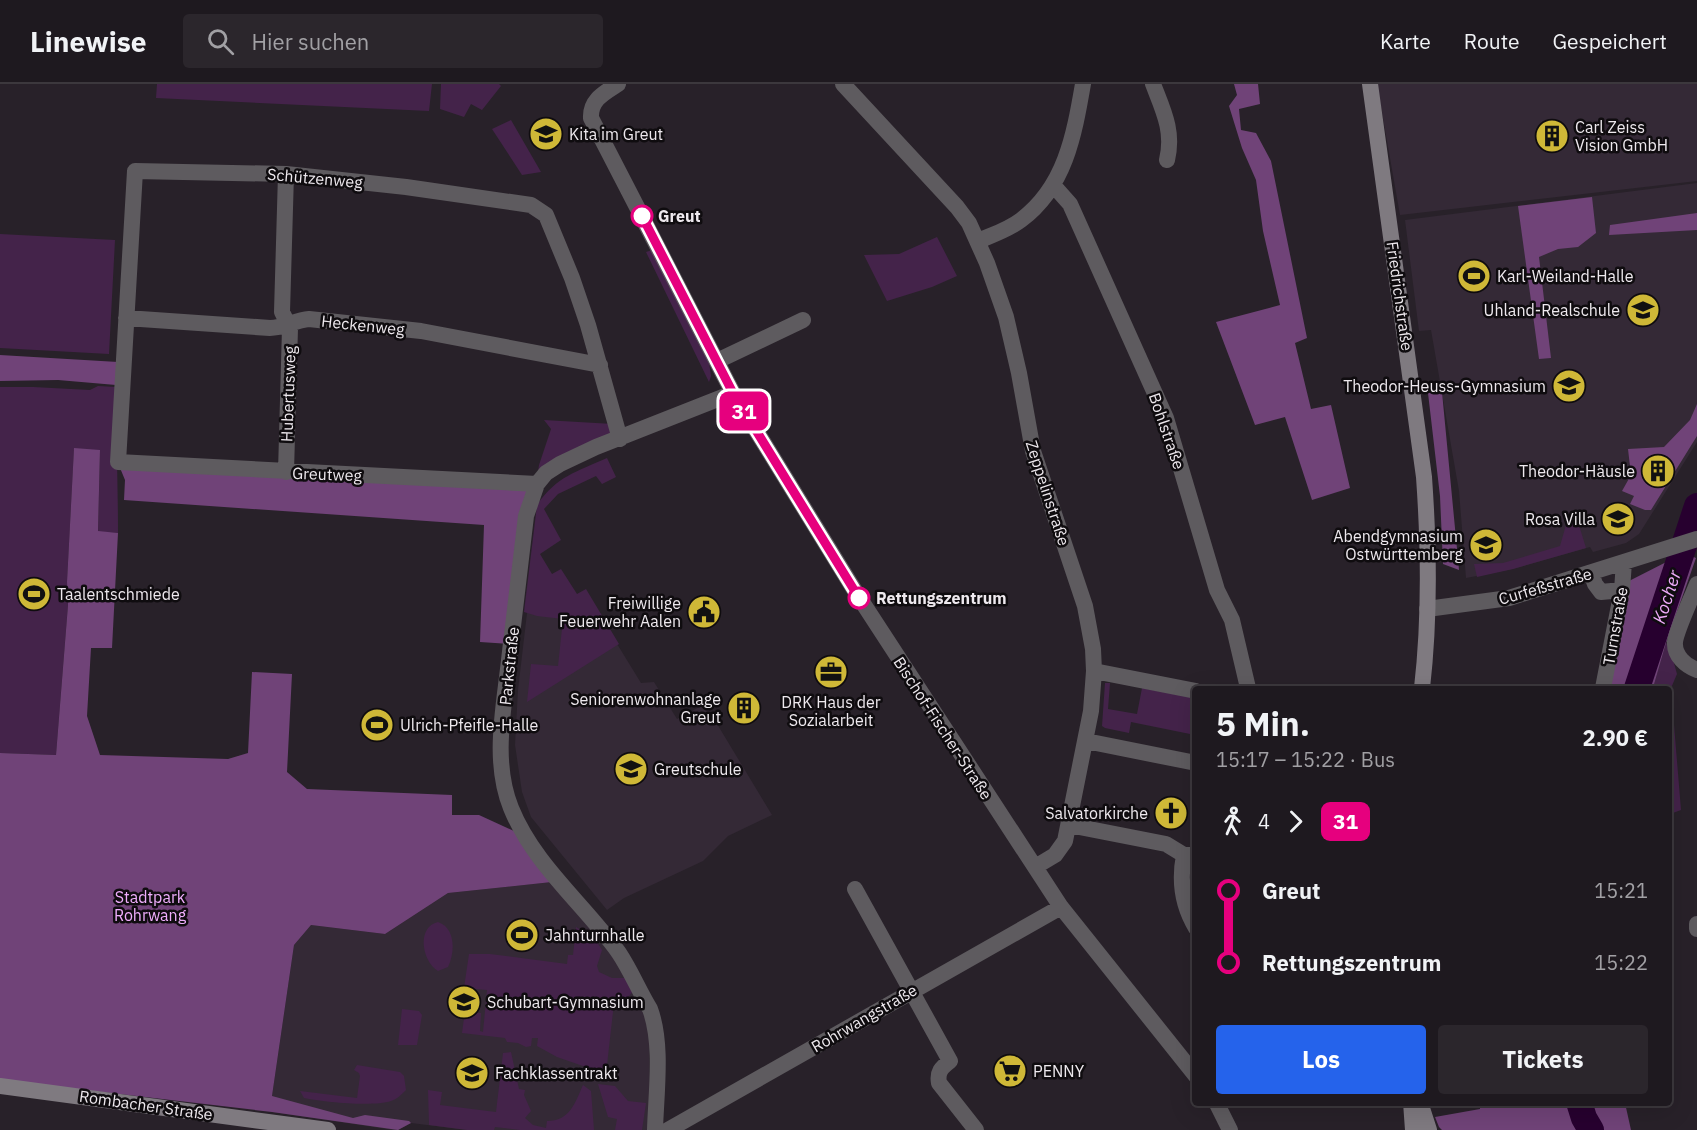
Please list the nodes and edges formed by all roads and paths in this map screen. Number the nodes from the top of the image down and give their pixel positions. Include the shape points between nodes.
1 (618, 84) edge
2 (843, 84) edge
3 (1083, 84) edge
4 (1153, 84) edge
5 (1370, 84) edge
6 (1167, 160) dead end
7 (286, 174) junction
8 (1054, 186) junction
9 (978, 241) junction
10 (126, 318) junction
11 (803, 320) dead end
12 (289, 324) junction
13 (717, 361) junction
14 (600, 365) junction
15 (733, 393) junction
16 (620, 439) junction
17 (118, 462) joint
18 (286, 472) junction
19 (537, 484) junction
20 (1697, 539) edge
21 (1624, 562) junction
22 (1591, 573) junction
23 (1697, 584) edge
24 (1622, 590) junction
25 (1427, 609) junction
26 (1697, 670) edge
27 (1094, 671) junction
28 (1248, 686) edge
29 (1422, 686) edge
30 (1603, 686) edge
31 (1192, 691) edge
32 (1086, 741) junction
33 (1192, 762) edge
34 (1069, 825) junction
35 (1190, 855) edge
36 (1035, 867) junction
37 (855, 889) dead end
38 (1061, 907) junction
39 (1192, 919) edge
40 (1697, 924) edge
41 (1697, 929) edge
42 (912, 990) junction
43 (1192, 1071) edge
44 (0, 1086) edge
45 (1218, 1106) edge
46 (1411, 1106) edge
47 (1421, 1106) edge
48 (328, 1130) edge
49 (655, 1130) edge
50 (668, 1130) edge
51 (976, 1130) edge
52 (1230, 1130) edge
53 (1413, 1130) edge
54 (1429, 1130) edge

1 - 13 street, Bischof-Fischer-Straße via 593,105 591,118
2 - 9 street, Zeppelinstraße via 957,207
3 - 8 street via 1070,151
4 - 6 street via 1170,133
5 - 25 main road, Friedrichstraße via 1424,477
7 - 10 street, Schützenweg via 135,171
7 - 12 street, Hubertusweg via 282,312
7 - 14 street, Schützenweg via 531,205 546,215 572,278
8 - 9 street via 1020,221
8 - 28 street, Bohlstraße via 1071,204 1166,418 1217,590 1232,620
9 - 27 street, Zeppelinstraße via 1006,317 1033,451 1085,606
10 - 12 street, Heckenweg via 270,328
10 - 17 street, Schützenweg
11 - 13 street
12 - 14 street, Heckenweg via 309,319 421,331
12 - 18 street, Hubertusweg
13 - 15 street, Bischof-Fischer-Straße
14 - 16 street, Schützenweg
15 - 16 street, Parkstraße
15 - 36 street, Bischof-Fischer-Straße via 855,591
16 - 19 street, Parkstraße via 560,464
17 - 18 street, Greutweg
18 - 19 street, Greutweg
19 - 49 street, Parkstraße via 523,537 501,734 502,777 511,809 524,834 618,953 650,1009 657,1048
20 - 21 street, Curfeßstraße
21 - 22 street, Curfeßstraße
21 - 24 street, Turnstraße
22 - 24 street via 1601,592
22 - 25 street, Curfeßstraße via 1509,598
23 - 26 street via 1675,643 1678,655 1688,667
24 - 30 street, Turnstraße
25 - 29 main road, Friedrichstraße
27 - 31 street
27 - 32 street, Zeppelinstraße
32 - 33 street
32 - 34 street, Zeppelinstraße
34 - 35 street via 1166,844
34 - 36 street, Zeppelinstraße via 1065,841 1055,855
35 - 39 street via 1181,871 1182,897
36 - 38 street, Bischof-Fischer-Straße
37 - 42 street
38 - 42 street, Rohrwangstraße
38 - 43 street, Bischof-Fischer-Straße
40 - 41 street
42 - 50 street, Rohrwangstraße
42 - 51 street via 950,1061 942,1067 939,1083
44 - 48 main road, Rombacher Straße
45 - 52 street
46 - 53 main road
47 - 54 main road

